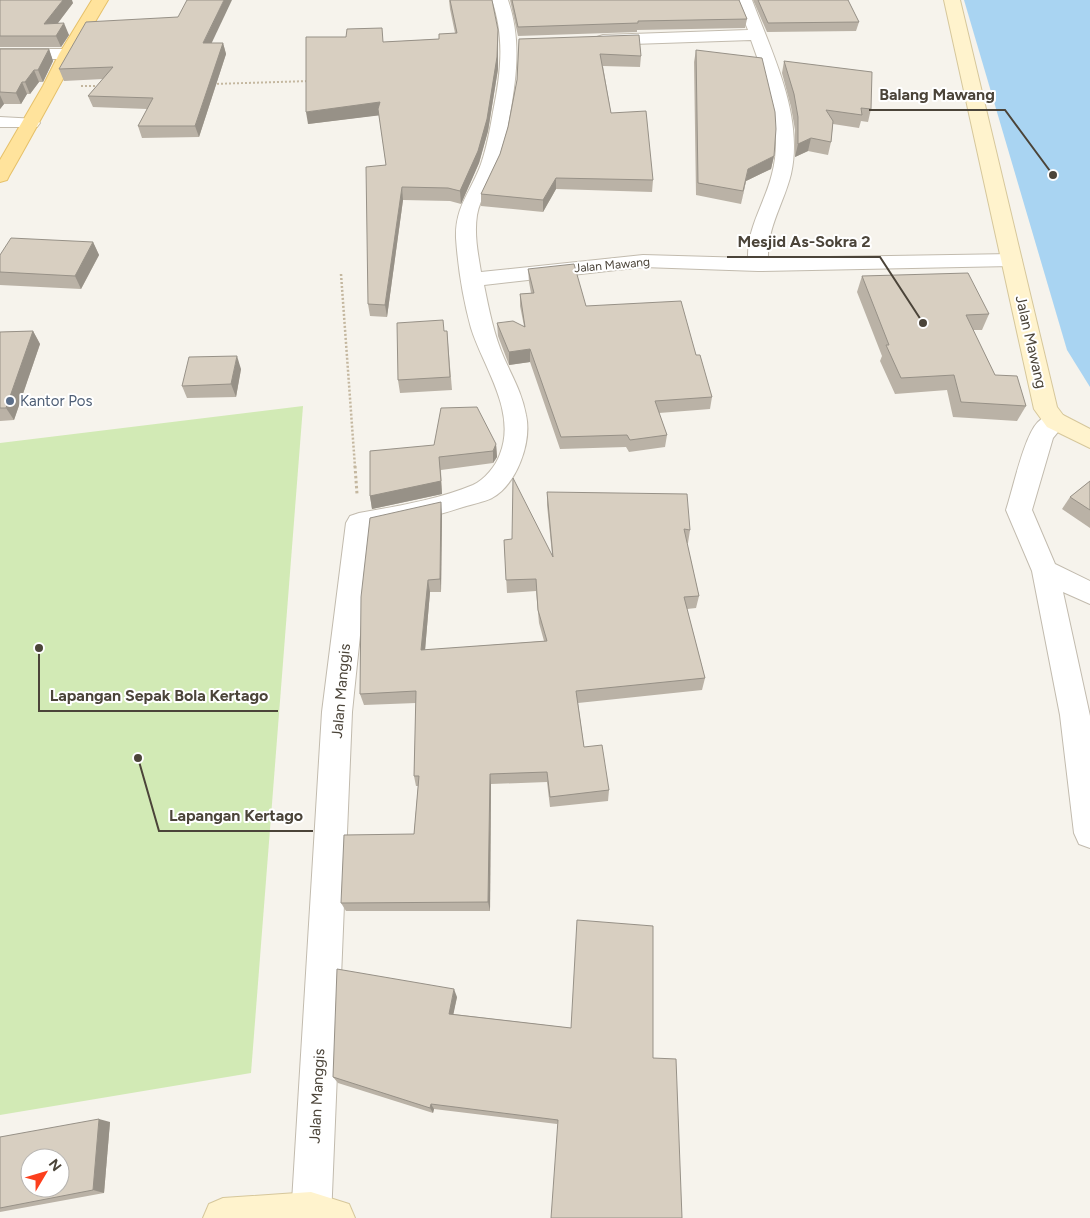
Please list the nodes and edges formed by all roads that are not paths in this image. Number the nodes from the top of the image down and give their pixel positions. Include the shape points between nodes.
1 (100, 0) edge
2 (500, 0) edge
3 (744, 0) edge
4 (952, 0) edge
5 (756, 35) junction
6 (588, 40) edge
7 (529, 42) edge
8 (509, 43) junction
9 (0, 54) edge
10 (67, 54) junction
11 (3, 122) edge
12 (31, 124) junction
13 (0, 176) edge
14 (1012, 260) junction
15 (758, 265) junction
16 (472, 280) junction
17 (1055, 421) junction
18 (1090, 439) edge
19 (1045, 571) junction
20 (1090, 593) edge
21 (1090, 832) edge
22 (319, 1216) edge
23 (223, 1218) edge

1 - 10 main road
2 - 8 street
3 - 5 street
4 - 14 street, Jalan Mawang
5 - 6 street
5 - 15 street via 768,62 784,123 786,148 782,173 758,239
7 - 8 street
8 - 16 street via 509,77 498,138 467,216
9 - 10 street
10 - 12 main road
11 - 12 street
12 - 13 main road
14 - 15 street, Jalan Mawang
14 - 17 street, Jalan Mawang via 1046,409
15 - 16 street, Jalan Mawang via 620,262
16 - 22 street, Jalan Manggis via 482,327 506,383 515,416 512,456 496,482 483,491 420,511 359,522 337,712
17 - 18 street
17 - 19 street via 1041,438 1019,510
19 - 20 street
19 - 21 street via 1074,715
22 - 23 street

